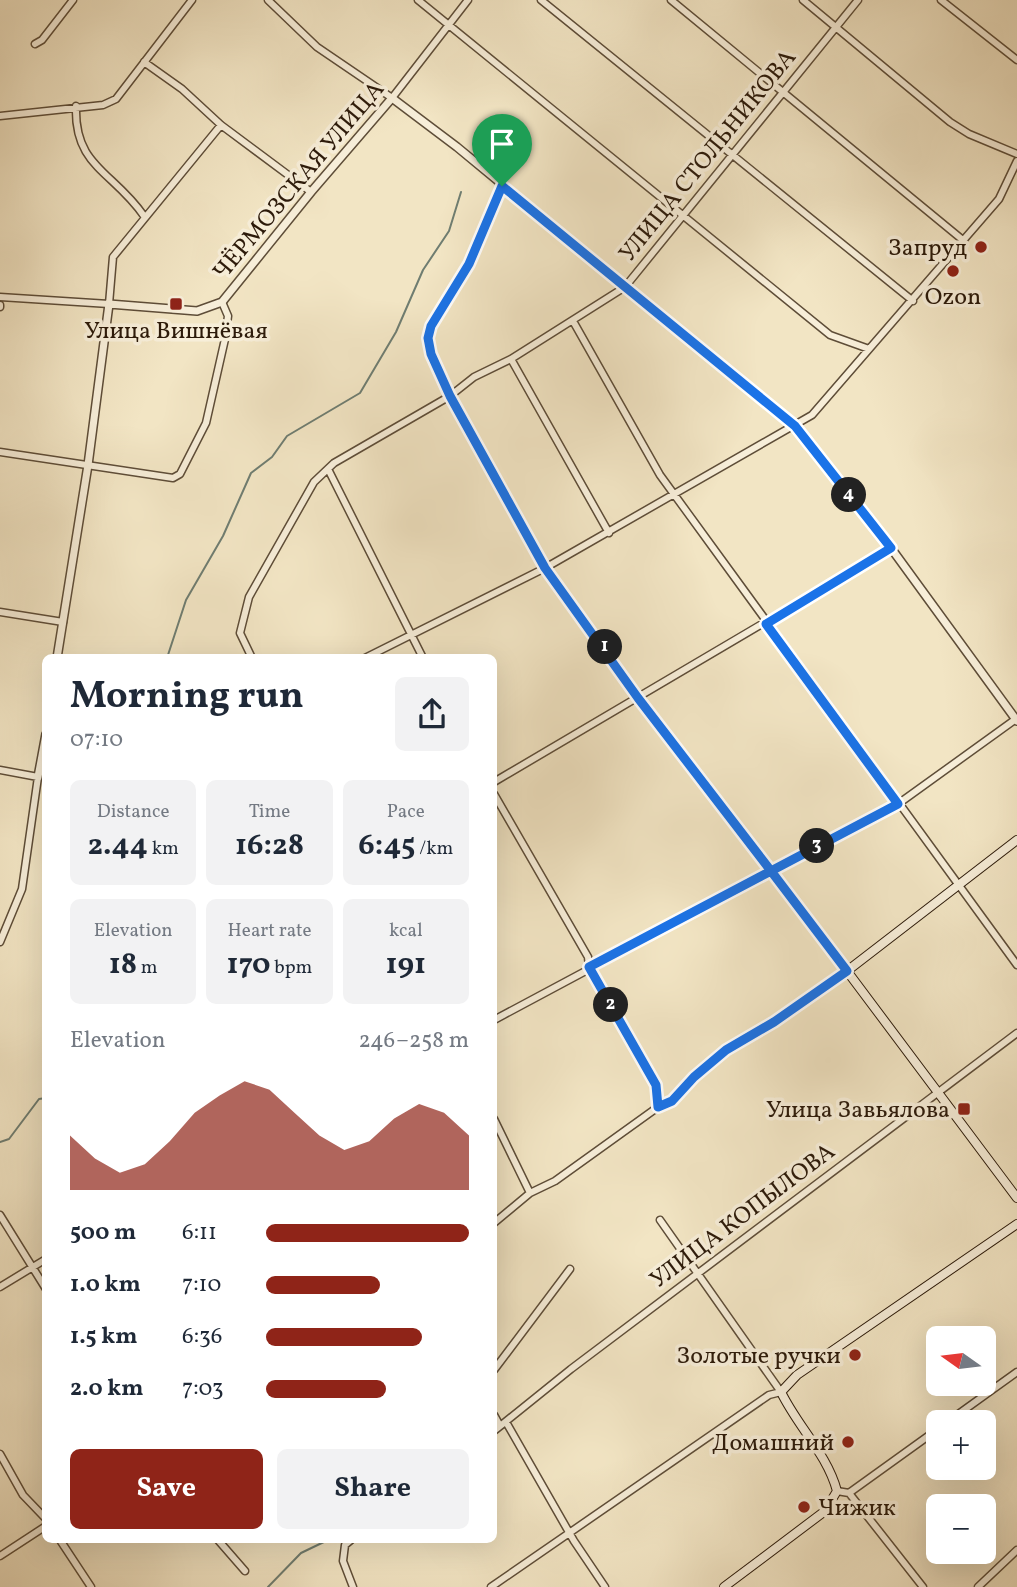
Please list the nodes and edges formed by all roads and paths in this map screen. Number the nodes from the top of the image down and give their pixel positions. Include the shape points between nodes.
1 (74, 0) edge
2 (192, 0) edge
3 (268, 0) edge
4 (418, 0) edge
5 (468, 0) edge
6 (541, 0) edge
7 (671, 0) edge
8 (803, 0) edge
9 (858, 0) edge
10 (941, 0) edge
11 (447, 26) junction
12 (836, 27) junction
13 (35, 44) dead end
14 (1017, 60) edge
15 (144, 62) junction
16 (782, 93) junction
17 (392, 98) junction
18 (76, 106) junction
19 (0, 116) edge
20 (221, 125) junction
21 (732, 153) junction
22 (1017, 155) edge
23 (1017, 161) edge
24 (502, 186) junction
25 (311, 192) junction
26 (682, 215) junction
27 (144, 216) junction
28 (964, 241) junction
29 (625, 287) junction
30 (0, 297) edge
31 (913, 301) junction
32 (222, 302) junction
33 (108, 304) junction
34 (573, 321) junction
35 (869, 349) junction
36 (511, 359) junction
37 (450, 396) junction
38 (795, 426) junction
39 (0, 452) edge
40 (88, 465) junction
41 (328, 470) junction
42 (674, 494) junction
43 (609, 533) junction
44 (891, 548) junction
45 (545, 568) junction
46 (0, 612) edge
47 (63, 622) junction
48 (766, 624) junction
49 (411, 635) junction
50 (58, 654) edge
51 (250, 654) edge
52 (373, 654) edge
53 (421, 654) edge
54 (638, 698) junction
55 (1016, 720) edge
56 (42, 756) edge
57 (0, 770) edge
58 (38, 777) junction
59 (497, 780) edge
60 (497, 799) edge
61 (898, 804) junction
62 (1017, 841) edge
63 (771, 871) junction
64 (959, 885) junction
65 (0, 922) edge
66 (8, 925) junction
67 (0, 942) edge
68 (1017, 965) edge
69 (589, 967) junction
70 (847, 971) junction
71 (497, 1018) edge
72 (1017, 1033) edge
73 (938, 1091) junction
74 (658, 1107) junction
75 (497, 1125) edge
76 (530, 1193) junction
77 (1017, 1198) edge
78 (0, 1215) edge
79 (497, 1220) edge
80 (660, 1220) dead end
81 (1017, 1224) edge
82 (42, 1261) edge
83 (32, 1267) junction
84 (570, 1269) dead end
85 (697, 1273) junction
86 (42, 1283) edge
87 (0, 1287) edge
88 (497, 1366) edge
89 (1017, 1372) edge
90 (781, 1392) junction
91 (964, 1410) edge
92 (506, 1422) junction
93 (497, 1429) edge
94 (926, 1438) edge
95 (0, 1454) edge
96 (837, 1491) junction
97 (849, 1493) junction
98 (42, 1515) edge
99 (42, 1529) edge
100 (570, 1531) junction
101 (62, 1543) edge
102 (221, 1543) edge
103 (348, 1543) edge
104 (1017, 1550) edge
105 (0, 1556) edge
106 (244, 1571) dead end
107 (91, 1587) edge
108 (353, 1587) edge
109 (491, 1587) edge
110 (605, 1587) edge
111 (724, 1587) edge
112 (923, 1587) edge
113 (978, 1587) edge

1 - 13 street
2 - 15 street
3 - 17 street via 317,47
4 - 11 street
5 - 11 street, ЧЁРМОЗСКАЯ УЛИЦА
6 - 21 street
7 - 16 street
8 - 12 street
9 - 12 street, УЛИЦА СТОЛЬНИКОВА
10 - 14 street
11 - 17 street, ЧЁРМОЗСКАЯ УЛИЦА
11 - 26 street
12 - 16 street, УЛИЦА СТОЛЬНИКОВА
12 - 22 street via 950,122
15 - 18 street via 116,99
15 - 20 street
16 - 21 street, УЛИЦА СТОЛЬНИКОВА
16 - 28 street
17 - 24 street
17 - 25 street, ЧЁРМОЗСКАЯ УЛИЦА
18 - 19 street
18 - 27 street via 75,132 86,157 130,196
20 - 25 street
20 - 27 street
21 - 26 street, УЛИЦА СТОЛЬНИКОВА
21 - 31 street
23 - 28 street via 999,199
24 - 29 street
24 - 37 street via 469,264 428,338
25 - 32 street, ЧЁРМОЗСКАЯ УЛИЦА
26 - 29 street, УЛИЦА СТОЛЬНИКОВА
26 - 35 street via 830,335
27 - 33 street via 113,257
28 - 31 street
29 - 34 street, УЛИЦА СТОЛЬНИКОВА
29 - 38 street
30 - 33 street
31 - 35 street
32 - 33 street via 197,311
32 - 40 street, ЧЁРМОЗСКАЯ УЛИЦА via 228,316 225,339 206,423 180,474 173,478
33 - 40 street
34 - 36 street, УЛИЦА СТОЛЬНИКОВА
34 - 42 street
35 - 38 street via 812,415
36 - 37 street, УЛИЦА СТОЛЬНИКОВА via 474,377
36 - 43 street
37 - 41 street, УЛИЦА СТОЛЬНИКОВА
37 - 45 street
38 - 42 street
38 - 44 street
39 - 40 street
40 - 47 street
41 - 49 street
41 - 51 street, УЛИЦА СТОЛЬНИКОВА via 314,482 249,597 240,633
42 - 43 street
42 - 48 street
43 - 45 street
44 - 48 street
44 - 55 street
45 - 49 street
45 - 54 street
46 - 47 street
47 - 50 street
48 - 54 street
48 - 61 street
49 - 52 street
49 - 53 street
54 - 59 street
54 - 63 street
55 - 61 street
56 - 58 street
57 - 58 street
58 - 66 street via 22,889
60 - 69 street via 588,957
61 - 63 street
61 - 64 street
62 - 64 main road
63 - 69 street
63 - 70 street
64 - 68 street
64 - 70 main road
65 - 66 street
66 - 67 street
69 - 71 street
69 - 74 street via 656,1085
70 - 73 main road
70 - 74 street via 726,1050 672,1101
72 - 73 street, УЛИЦА КОПЫЛОВА
73 - 77 main road
73 - 85 street, УЛИЦА КОПЫЛОВА
74 - 76 street via 555,1181
75 - 76 street
76 - 79 street
78 - 83 street
80 - 85 street
81 - 90 main road via 797,1375
82 - 83 street
83 - 86 street
83 - 87 street
84 - 88 street
85 - 90 street
85 - 92 street, УЛИЦА КОПЫЛОВА
89 - 91 street
90 - 96 main road via 831,1468
90 - 100 street via 769,1395
92 - 93 street, УЛИЦА КОПЫЛОВА
92 - 100 street
94 - 97 street
95 - 98 street via 23,1495
96 - 97 street
96 - 111 main road via 825,1511
97 - 112 street
99 - 105 street
100 - 109 street
100 - 110 street
101 - 107 street
102 - 106 street
103 - 108 street via 343,1561
104 - 113 street

